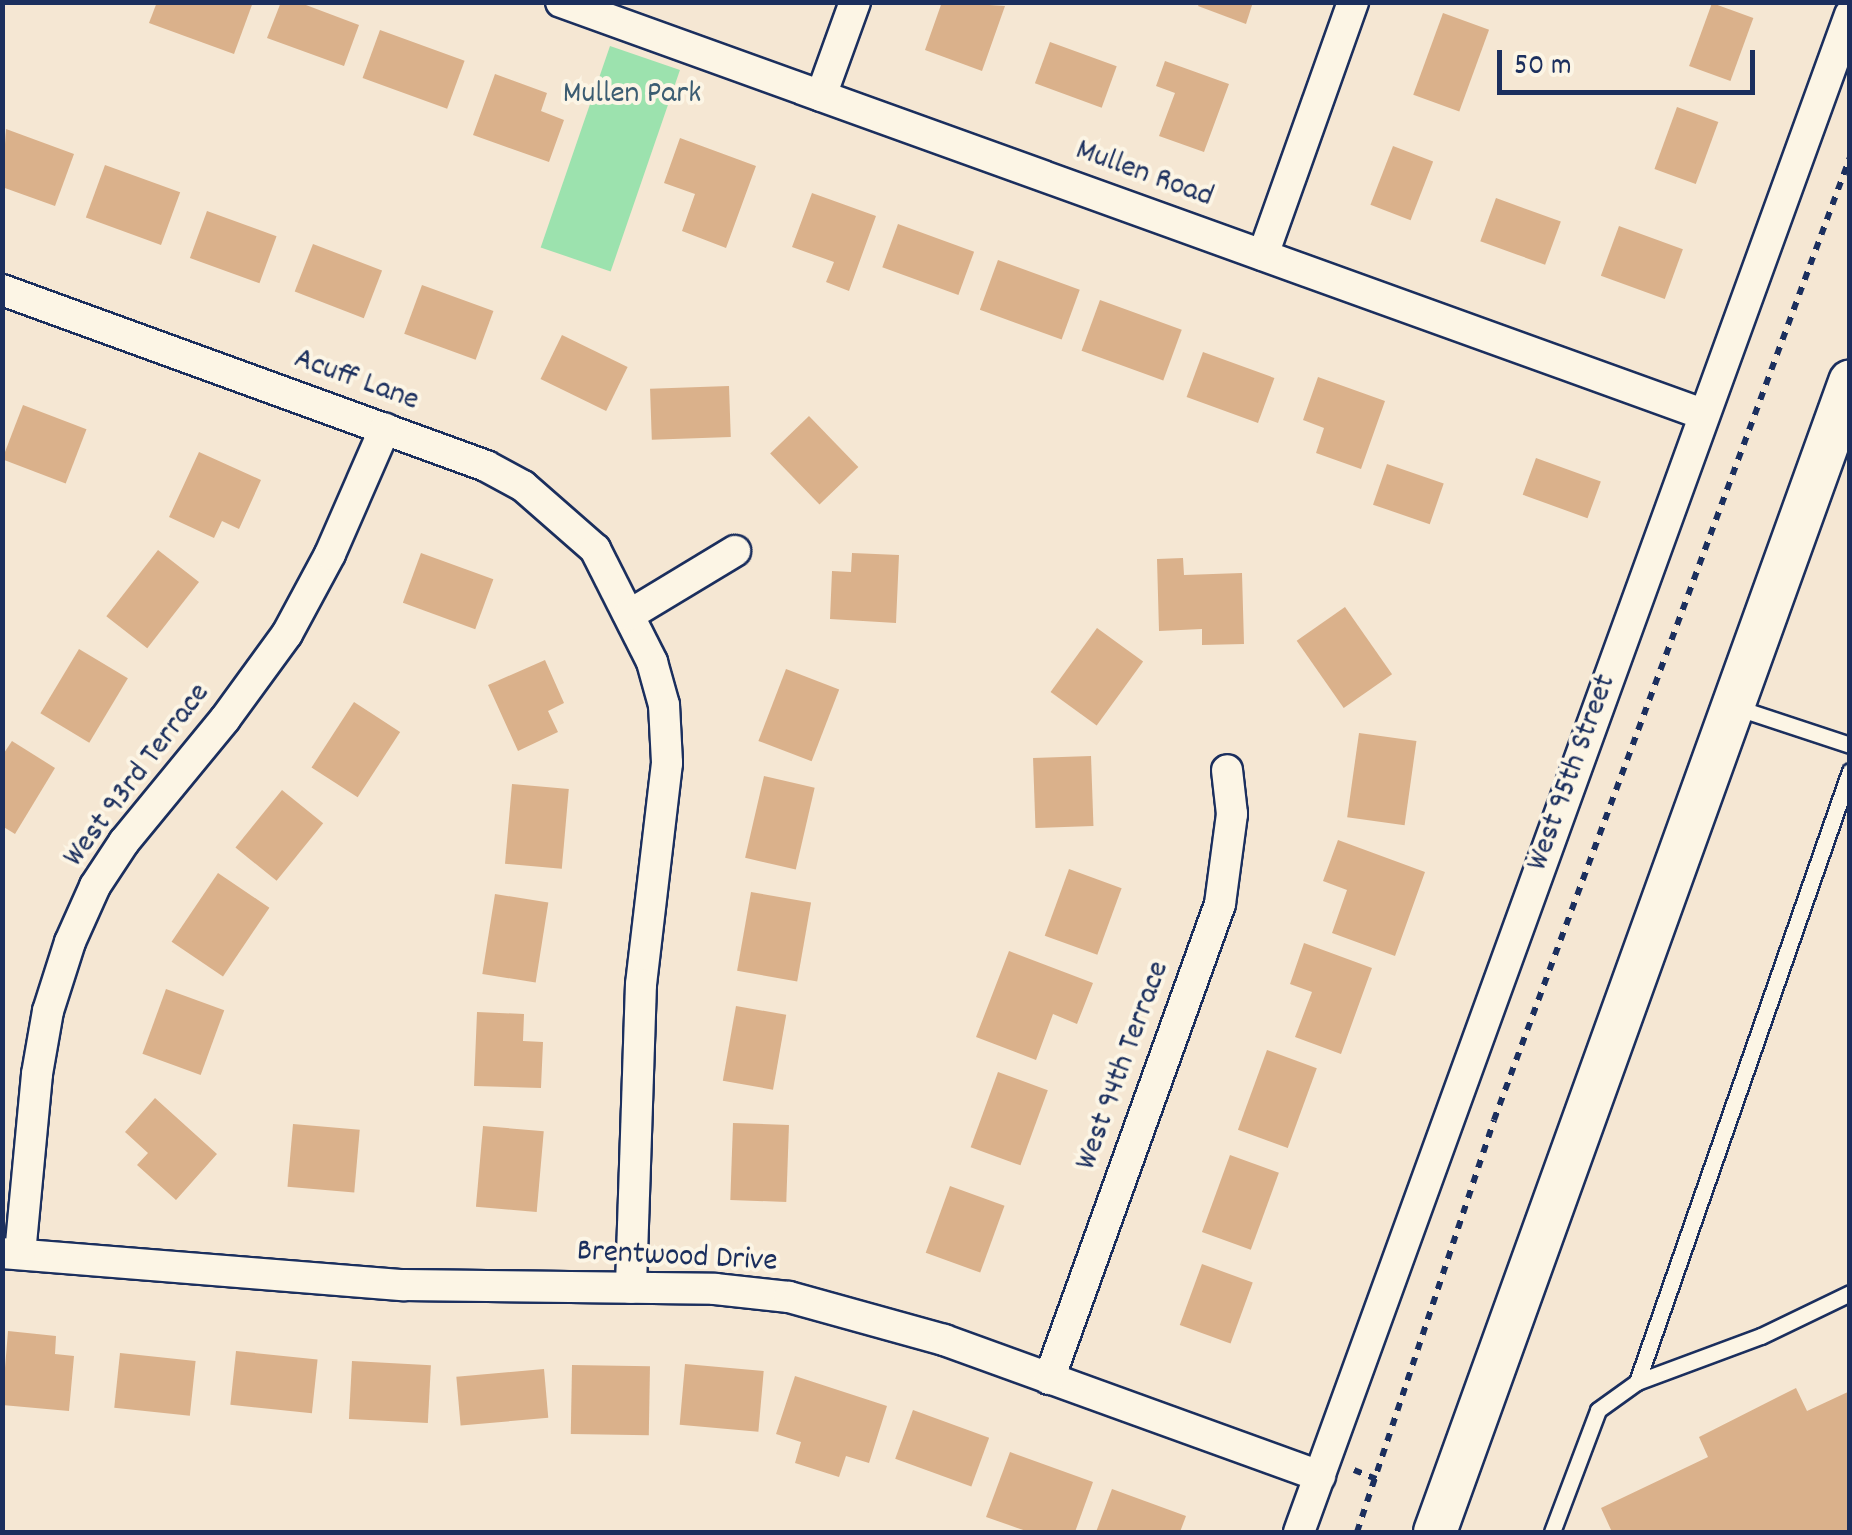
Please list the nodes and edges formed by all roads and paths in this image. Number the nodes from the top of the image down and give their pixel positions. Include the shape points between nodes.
1 (561, 2) edge
2 (855, 2) edge
3 (1353, 2) edge
4 (1850, 15) edge
5 (822, 96) junction
6 (1850, 157) edge
7 (1262, 255) junction
8 (2, 290) edge
9 (1850, 382) edge
10 (1704, 414) junction
11 (385, 428) junction
12 (735, 551) dead end
13 (630, 615) junction
14 (1732, 706) junction
15 (1850, 745) edge
16 (1227, 770) dead end
17 (1850, 771) edge
18 (11, 1253) edge
19 (632, 1288) junction
20 (1850, 1293) edge
21 (1049, 1379) junction
22 (1637, 1382) junction
23 (1320, 1476) junction
24 (1300, 1532) edge
25 (1357, 1532) edge
26 (1435, 1532) edge
27 (1552, 1532) edge

1 - 5 street, Mullen Road
2 - 5 street
3 - 7 street
4 - 10 street, West 95th Street
5 - 7 street, Mullen Road
6 - 25 path via 1494,1120
7 - 10 street, Mullen Road
8 - 11 street, Acuff Lane
9 - 14 main road
10 - 23 street, West 95th Street
11 - 13 street, Acuff Lane via 523,486 595,549
11 - 18 street, West 93rd Terrace via 330,554 286,634 124,842 70,942 48,1010
12 - 13 street
13 - 19 street, Acuff Lane via 664,705 667,763 642,984
14 - 15 lane
14 - 26 main road
16 - 21 street, West 94th Terrace via 1232,814 1220,904
17 - 22 lane
18 - 19 street, Brentwood Drive via 404,1285
19 - 21 street, Brentwood Drive via 789,1297 884,1320
20 - 22 lane via 1761,1336
21 - 23 street, Brentwood Drive
22 - 27 lane via 1598,1410
23 - 24 street, West 95th Street

